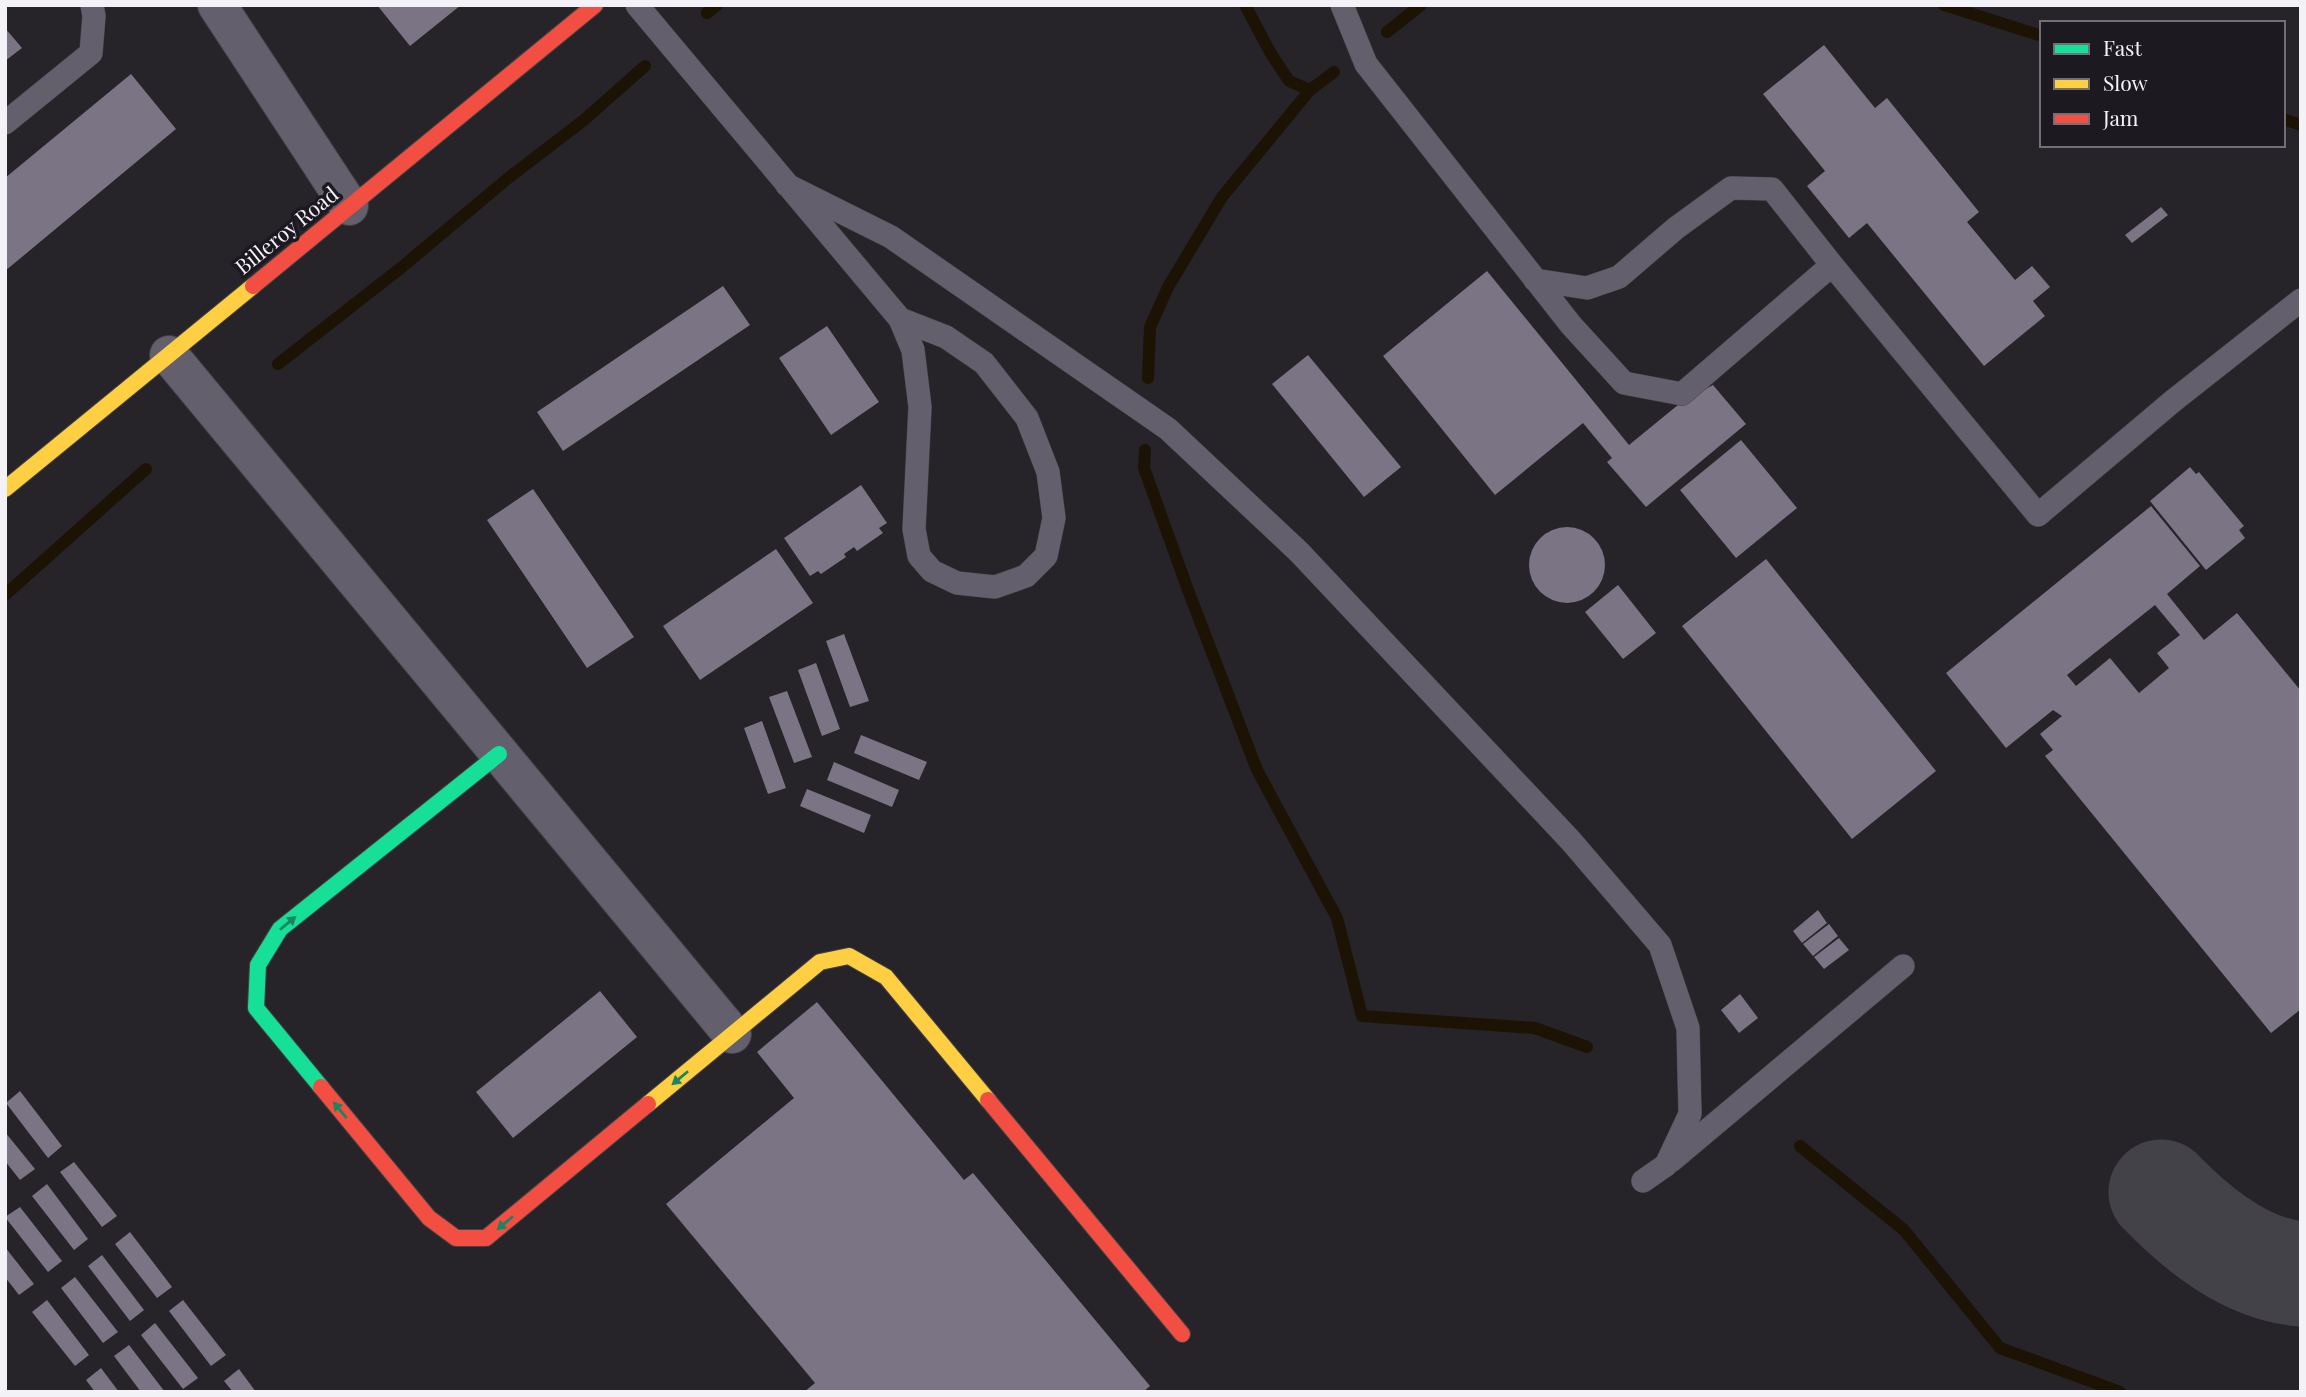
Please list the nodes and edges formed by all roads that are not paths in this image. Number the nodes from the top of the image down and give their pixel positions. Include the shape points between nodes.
1 (92, 5) edge
2 (217, 5) edge
3 (595, 5) edge
4 (637, 5) edge
5 (1342, 5) edge
6 (5, 123) edge
7 (787, 185) junction
8 (349, 206) junction
9 (1832, 265) junction
10 (1535, 280) junction
11 (2301, 300) edge
12 (900, 320) junction
13 (169, 355) junction
14 (5, 489) edge
15 (499, 754) junction
16 (1903, 966) dead end
17 (732, 1034) junction
18 (1666, 1165) junction
19 (1643, 1181) dead end
20 (1182, 1335) dead end

1 - 6 lane via 91,53
2 - 8 street
3 - 8 street, Billeroy Road
4 - 7 lane
5 - 10 lane via 1366,64
7 - 12 lane
7 - 18 lane via 891,237 1168,429 1299,551 1571,841 1660,945 1688,1028 1690,1114
8 - 13 street, Billeroy Road
9 - 10 lane via 1772,189 1731,188 1619,277 1587,288
9 - 10 lane via 1682,394 1624,383
9 - 11 lane via 2038,514
12 - 12 lane via 914,350 920,407 914,529 919,556 932,571 957,583 995,587 1026,576 1045,556 1054,518 1048,472 1027,418 984,363 946,337
13 - 14 street, Billeroy Road
13 - 15 street
15 - 17 street
17 -> 15 street via 486,1238 456,1238 429,1218 399,1183 256,1008 258,965 280,929
16 - 18 lane
17 - 20 street via 820,962 849,956 886,977
18 - 19 lane

